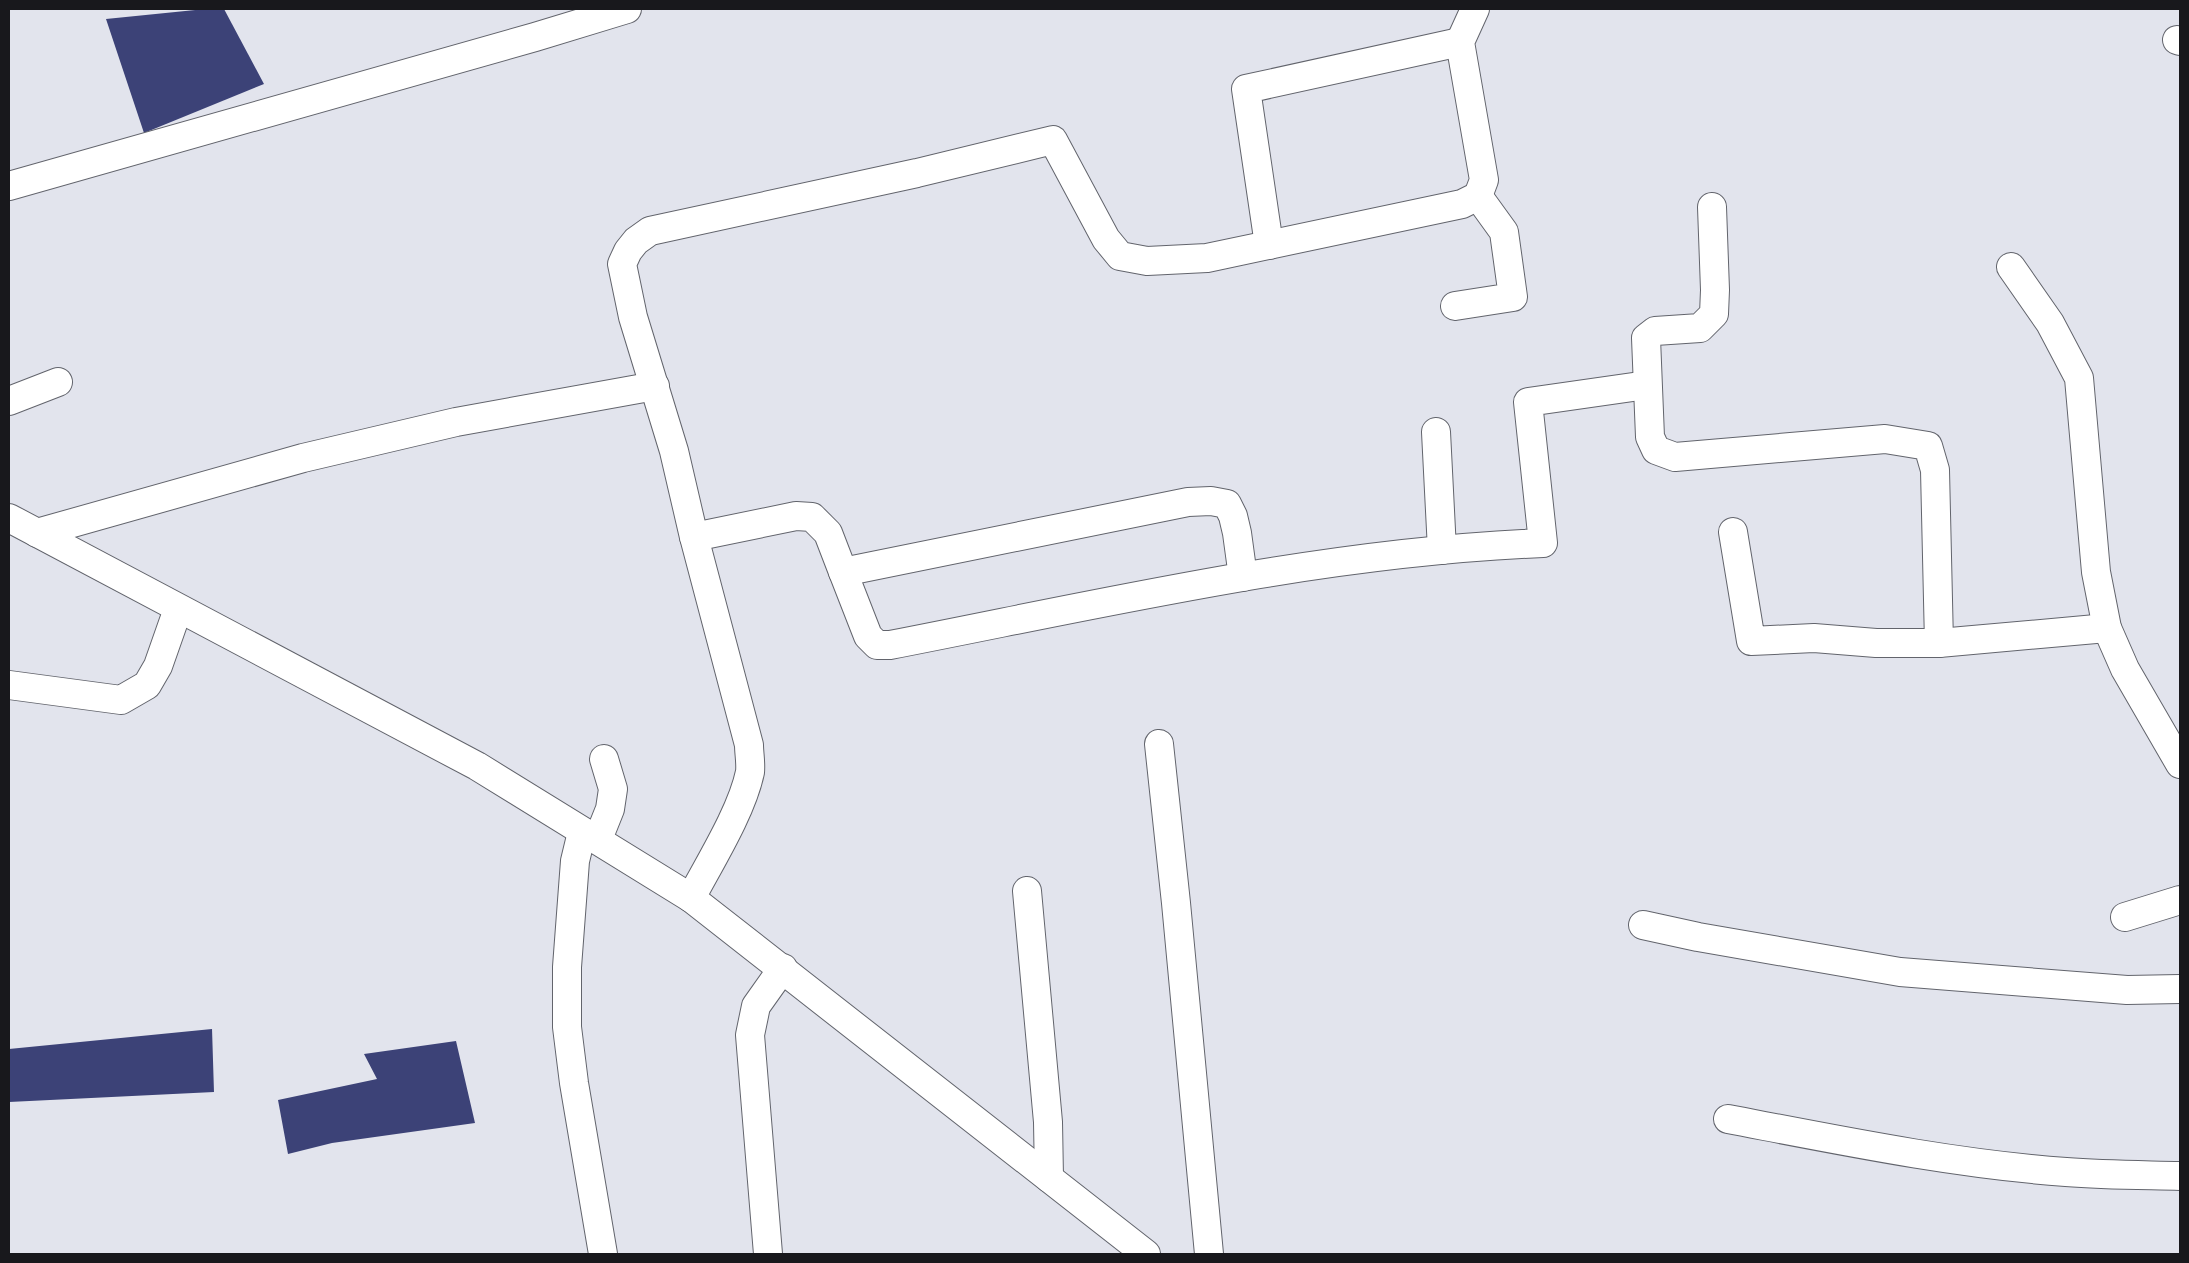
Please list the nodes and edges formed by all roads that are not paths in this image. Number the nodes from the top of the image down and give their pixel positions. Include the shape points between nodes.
1 (628, 9) edge
2 (1475, 9) edge
3 (1460, 42) junction
4 (9, 186) edge
5 (1478, 196) junction
6 (1712, 207) dead end
7 (1269, 245) junction
8 (2011, 267) dead end
9 (1455, 306) dead end
10 (58, 382) dead end
11 (654, 386) junction
12 (1647, 386) junction
13 (9, 401) edge
14 (1436, 432) dead end
15 (9, 518) edge
16 (1733, 532) dead end
17 (37, 534) junction
18 (694, 537) junction
19 (1442, 550) junction
20 (843, 572) junction
21 (1243, 577) junction
22 (178, 609) junction
23 (2107, 628) junction
24 (1940, 643) junction
25 (9, 685) edge
26 (1159, 744) dead end
27 (604, 759) dead end
28 (2180, 764) edge
29 (590, 836) junction
30 (1027, 891) dead end
31 (691, 898) junction
32 (2180, 900) edge
33 (2125, 917) dead end
34 (1643, 925) dead end
35 (783, 968) junction
36 (2180, 988) edge
37 (1728, 1119) dead end
38 (2180, 1176) edge
39 (1050, 1178) junction
40 (603, 1254) edge
41 (768, 1254) edge
42 (1146, 1254) edge
43 (1209, 1254) edge

1 - 4 street
2 - 3 street
3 - 5 street via 1484,180
3 - 7 street via 1246,88
5 - 7 street via 1462,204
5 - 9 street via 1504,232 1513,297
6 - 12 street via 1714,314 1700,328 1655,331 1646,338
7 - 11 street via 1207,258 1147,261 1120,256 1106,239 1053,140 650,231 632,246 622,264 632,317
8 - 23 street via 2050,323 2078,378 2096,572
10 - 13 street
11 - 17 street via 456,422 320,454
11 - 18 street via 674,451
12 - 19 street via 1528,402 1543,543
12 - 24 street via 1650,437 1656,450 1675,457 1885,439 1928,446 1935,470
14 - 19 street
15 - 17 street
16 - 24 street via 1752,641 1814,638 1876,643
17 - 22 street
18 - 20 street via 796,516 812,516 828,533
18 - 31 street via 749,745 750,770 726,831
19 - 21 street via 1368,557
20 - 21 street via 868,636 877,645 890,646
20 - 21 street via 1188,502 1211,501 1228,504
22 - 25 street via 158,666 147,685 120,700
22 - 29 street via 477,766
23 - 24 street
23 - 28 street via 2125,669
26 - 43 street
27 - 29 street via 613,789 610,809
29 - 31 street
29 - 40 street via 575,861 567,967 567,1027
30 - 39 street
31 - 35 street
32 - 33 street
34 - 36 street via 1900,972 2127,990
35 - 39 street
35 - 41 street via 756,1006 750,1035
37 - 38 street via 1988,1163 2066,1172
39 - 42 street

